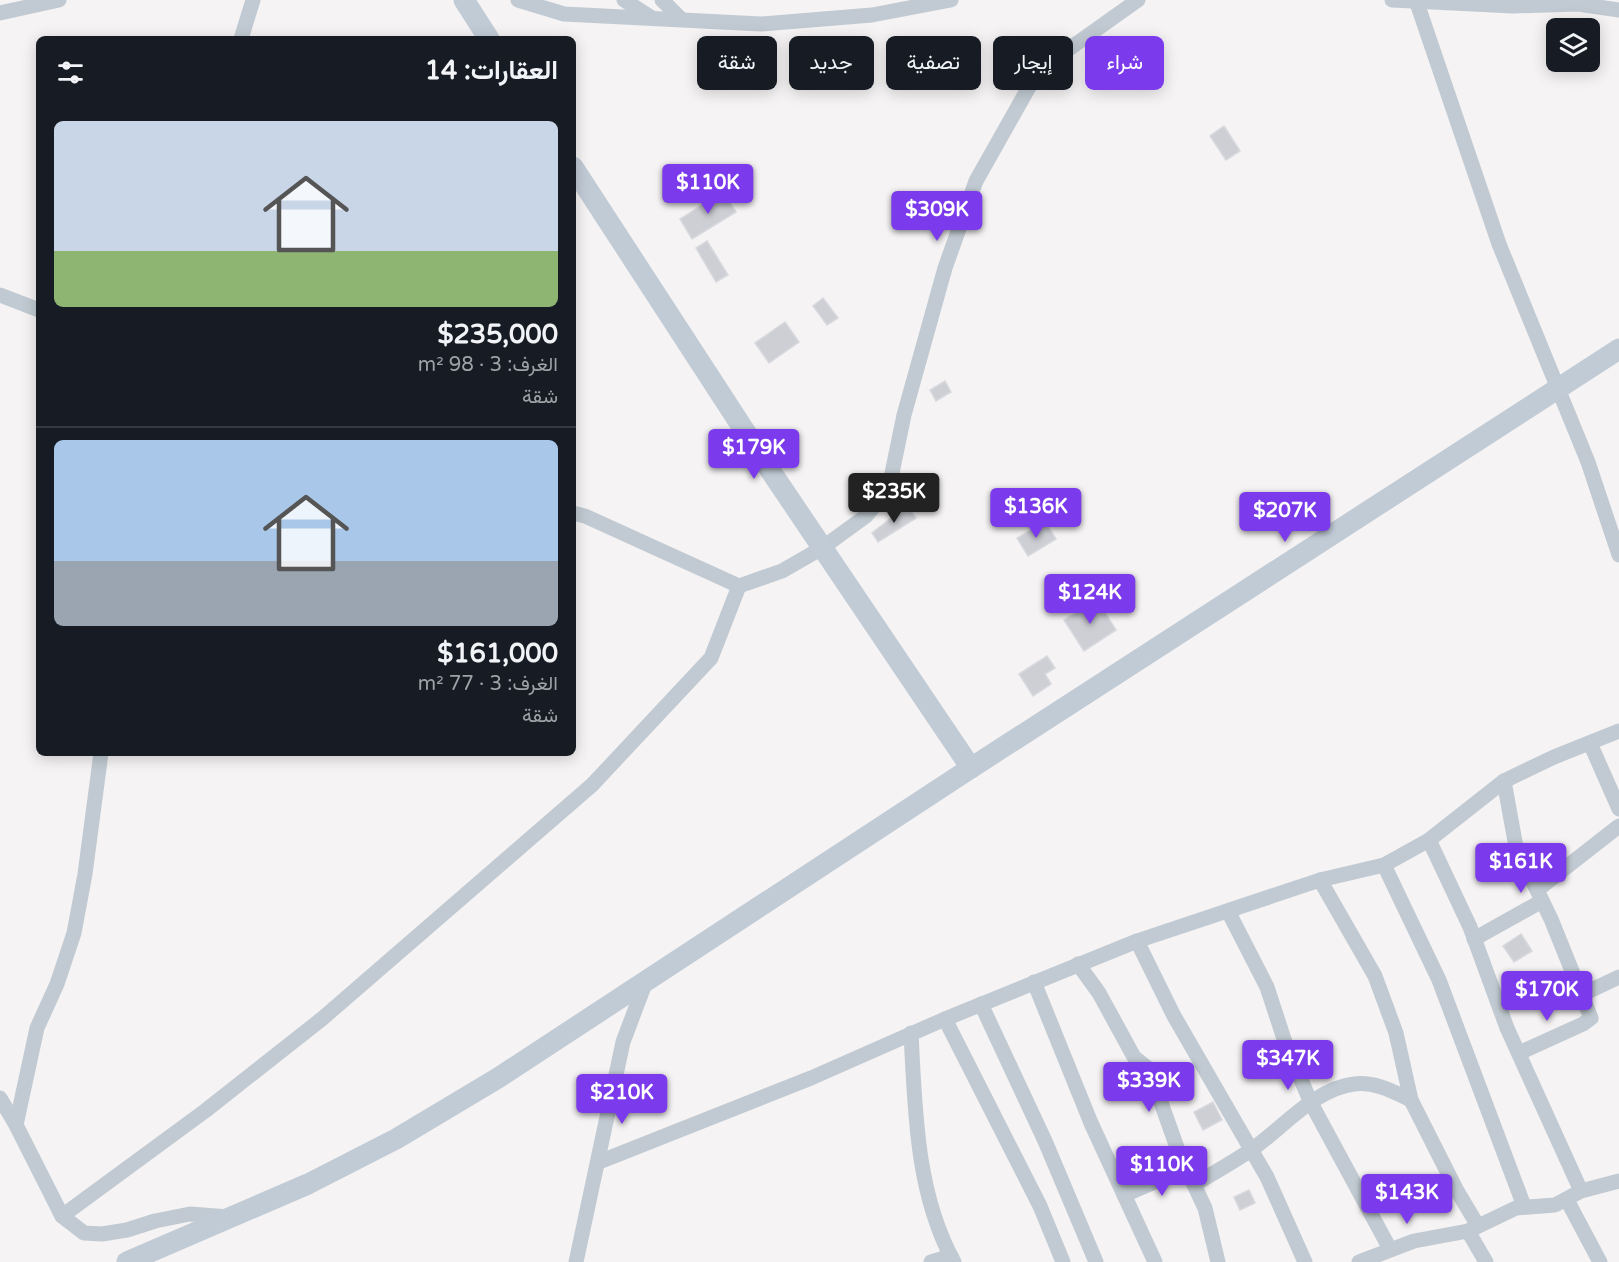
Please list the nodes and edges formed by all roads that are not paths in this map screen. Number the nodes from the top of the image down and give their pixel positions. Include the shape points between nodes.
1 (59, 0) edge
2 (253, 0) edge
3 (464, 0) edge
4 (518, 0) edge
5 (624, 0) edge
6 (662, 0) edge
7 (951, 0) edge
8 (1138, 0) edge
9 (1392, 0) edge
10 (1416, 1) edge
11 (1619, 10) edge
12 (0, 13) edge
13 (653, 18) junction
14 (681, 19) junction
15 (242, 36) edge
16 (487, 36) edge
17 (576, 172) edge
18 (0, 295) edge
19 (36, 309) edge
20 (1619, 349) edge
21 (1558, 389) junction
22 (576, 514) edge
23 (822, 548) junction
24 (1619, 555) edge
25 (739, 586) junction
26 (1619, 731) edge
27 (1590, 743) junction
28 (101, 756) edge
29 (971, 768) junction
30 (1504, 781) junction
31 (1619, 809) edge
32 (1619, 826) edge
33 (1429, 840) junction
34 (1384, 864) junction
35 (1320, 880) junction
36 (1540, 896) junction
37 (1228, 911) junction
38 (1474, 939) junction
39 (1137, 941) junction
40 (1078, 964) junction
41 (1619, 977) edge
42 (646, 981) junction
43 (1034, 982) junction
44 (1583, 994) junction
45 (981, 1004) junction
46 (945, 1019) junction
47 (911, 1033) junction
48 (1519, 1053) junction
49 (0, 1098) edge
50 (1411, 1100) junction
51 (1311, 1103) junction
52 (16, 1125) junction
53 (1251, 1150) junction
54 (600, 1162) junction
55 (1187, 1168) junction
56 (1619, 1181) edge
57 (1195, 1184) junction
58 (1581, 1191) junction
59 (1124, 1195) junction
60 (1567, 1200) junction
61 (1524, 1206) junction
62 (62, 1216) junction
63 (229, 1217) junction
64 (1473, 1228) junction
65 (1387, 1255) edge
66 (952, 1259) edge
67 (127, 1262) edge
68 (576, 1262) edge
69 (931, 1262) edge
70 (1064, 1262) edge
71 (1096, 1262) edge
72 (1155, 1262) edge
73 (1218, 1262) edge
74 (1305, 1262) edge
75 (1359, 1262) edge
76 (1486, 1262) edge
77 (1600, 1262) edge

1 - 12 street
2 - 15 street
3 - 16 main road
4 - 13 street via 564,14
5 - 13 street
6 - 14 street
7 - 14 street via 872,15 761,24
8 - 23 street via 1038,71 976,181 964,214 910,393 891,478 866,516
9 - 10 street
10 - 11 street via 1513,6 1578,4
10 - 21 street via 1499,244
13 - 14 street
17 - 23 main road
18 - 19 street
20 - 21 main road
21 - 24 street
21 - 29 main road
22 - 25 street
23 - 25 street via 782,571
23 - 29 main road
25 - 62 street via 711,658 592,785 323,1018
26 - 27 street
27 - 30 street
27 - 31 street
28 - 52 street via 74,933 37,1028
29 - 42 main road
30 - 33 street
30 - 36 street via 1513,837
32 - 36 street
33 - 34 street
33 - 38 street
34 - 35 street
34 - 61 street via 1439,980
35 - 37 street
35 - 50 street via 1382,990
36 - 38 street
36 - 44 street
37 - 39 street
37 - 51 street via 1267,987
38 - 48 street
39 - 40 street
39 - 53 street via 1174,1016
40 - 43 street
40 - 55 street via 1100,993 1134,1058 1149,1069
41 - 44 street
42 - 54 street via 623,1041
42 - 63 main road via 396,1139 308,1184
43 - 45 street
43 - 59 street
44 - 48 street via 1589,1021
45 - 46 street
45 - 71 street
46 - 47 street
46 - 70 street via 1040,1206
47 - 54 street via 811,1078
47 - 66 street via 918,1141 932,1208
48 - 58 street
49 - 52 street
50 - 51 street via 1385,1088 1355,1083
50 - 64 street
51 - 53 street
51 - 65 street
52 - 62 street
53 - 57 street
53 - 74 street
54 - 68 street
55 - 57 street
55 - 59 street
56 - 58 street
57 - 73 street
58 - 60 street
59 - 72 street
60 - 61 street via 1555,1205
60 - 77 street
61 - 64 street
62 - 63 street via 84,1233 102,1234 190,1214
63 - 67 main road
64 - 65 street via 1423,1238
64 - 76 street
65 - 75 street
66 - 69 street

